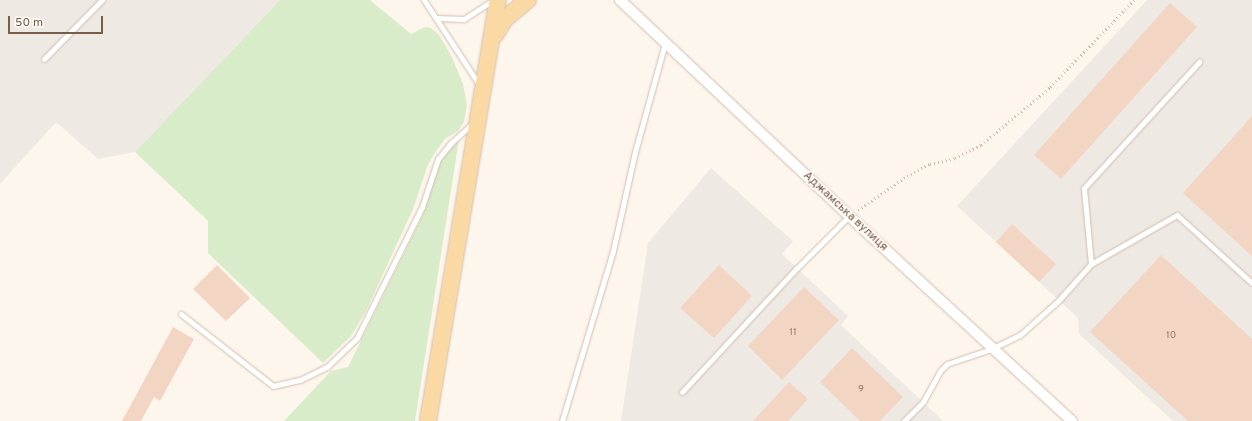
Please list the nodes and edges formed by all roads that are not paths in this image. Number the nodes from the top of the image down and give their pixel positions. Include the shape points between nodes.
1 (102, 0) edge
2 (424, 0) edge
3 (528, 0) edge
4 (620, 0) edge
5 (492, 1) edge
6 (437, 18) junction
7 (664, 43) junction
8 (491, 44) junction
9 (44, 59) dead end
10 (1199, 62) dead end
11 (483, 91) junction
12 (478, 118) junction
13 (849, 216) junction
14 (1091, 264) junction
15 (1252, 282) edge
16 (181, 314) dead end
17 (991, 348) junction
18 (682, 392) dead end
19 (428, 421) edge
20 (562, 421) edge
21 (904, 421) edge
22 (1072, 421) edge

1 - 9 lane
2 - 6 lane
3 - 8 main road via 505,19
4 - 7 street, Аджамська вулиця
5 - 6 lane via 464,19
5 - 8 main road
6 - 11 lane
7 - 13 street, Аджамська вулиця
7 - 20 lane via 635,152 613,251
8 - 11 main road
10 - 14 lane via 1084,188
11 - 12 main road
12 - 16 lane via 438,159 422,207 357,338 327,367 300,380 273,386
12 - 19 main road
13 - 17 street, Аджамська вулиця
13 - 18 lane
14 - 15 lane via 1177,215
14 - 17 lane via 1059,300 1020,335
17 - 21 lane via 947,364 940,371 923,402
17 - 22 street, Аджамська вулиця

